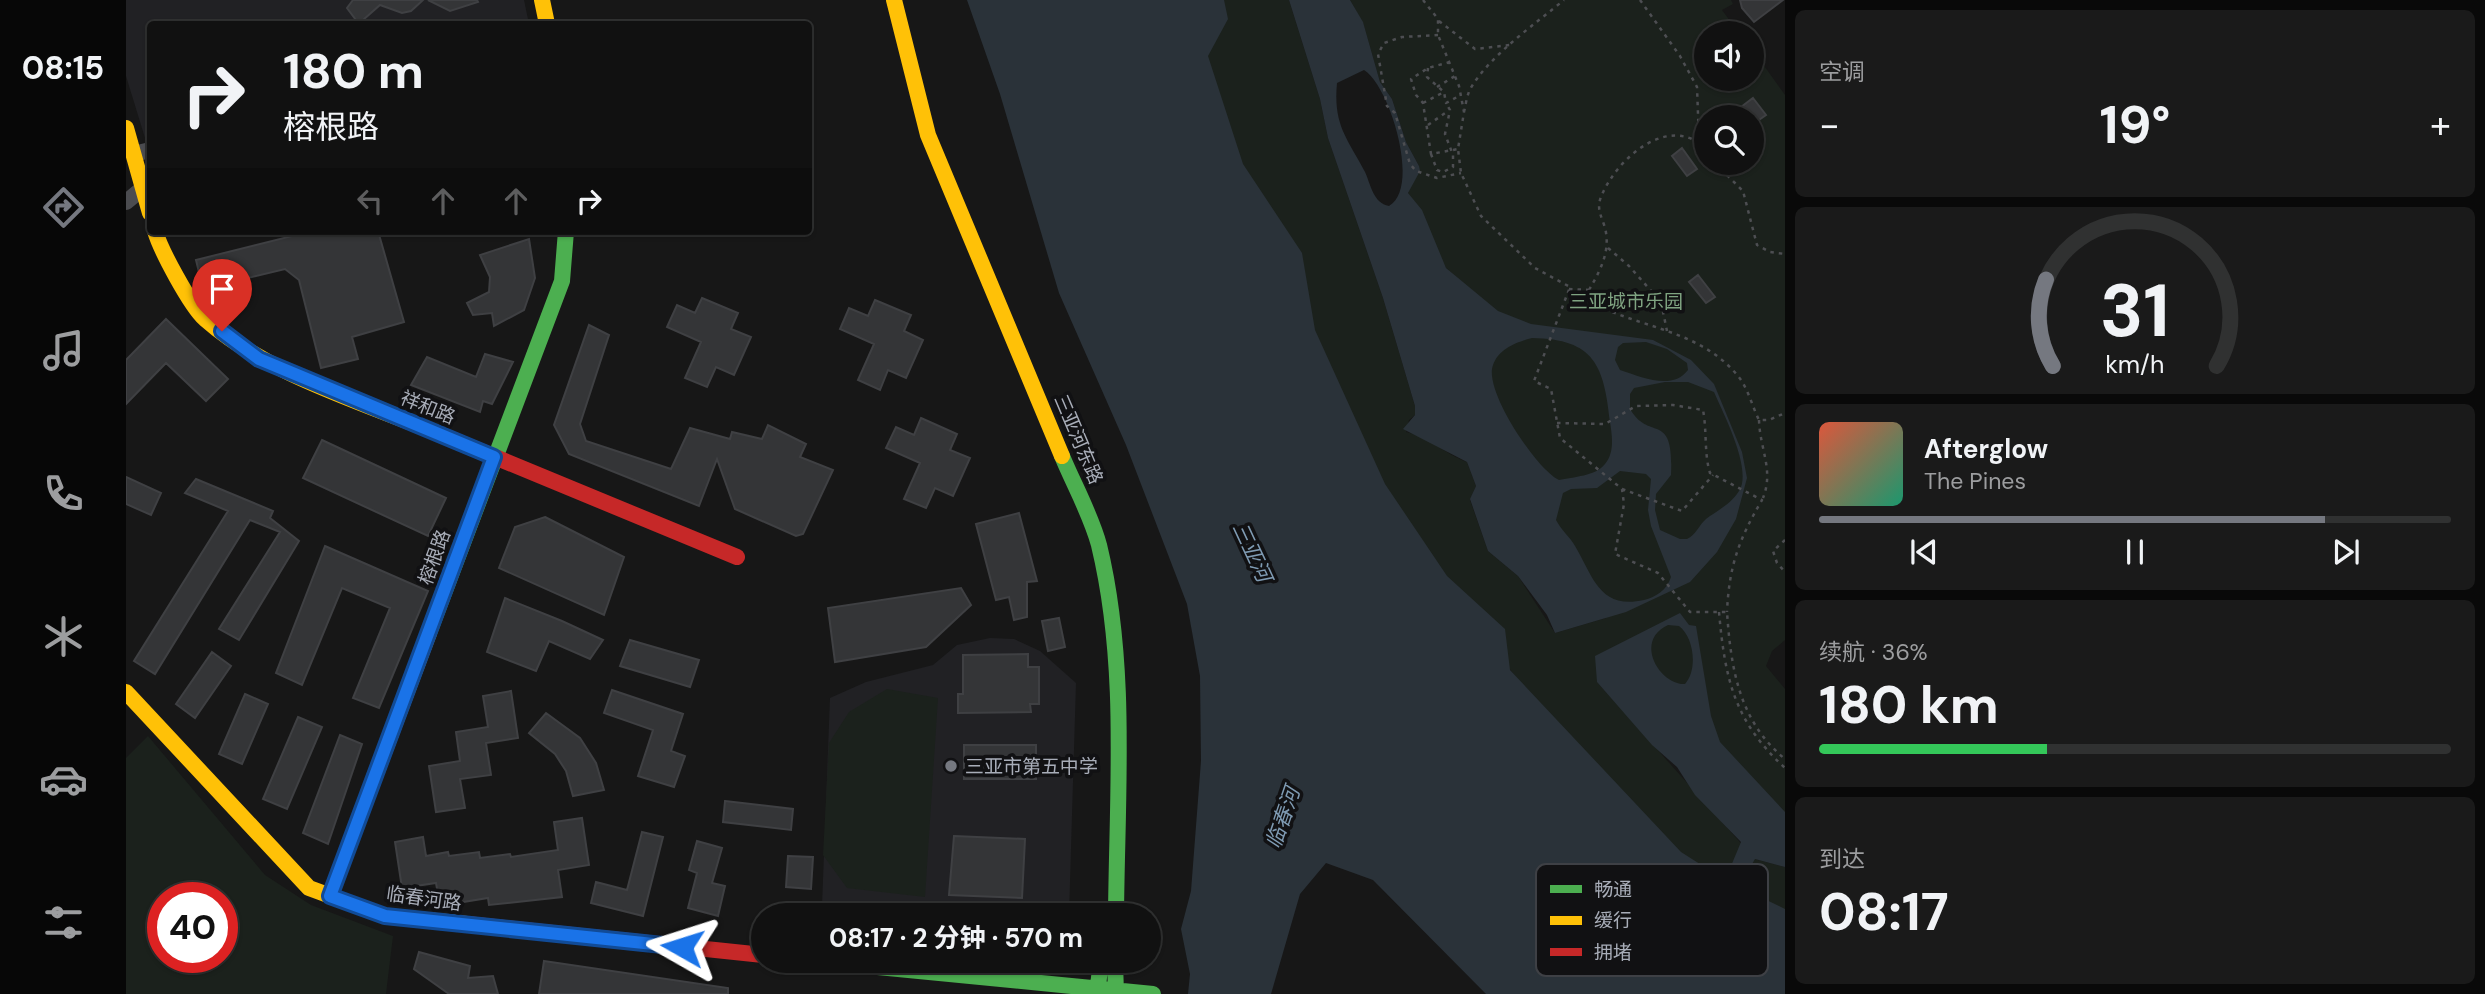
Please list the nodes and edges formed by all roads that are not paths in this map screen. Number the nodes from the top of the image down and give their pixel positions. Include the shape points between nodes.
1 (541, 0) edge
2 (880, 0) edge
3 (894, 0) edge
4 (546, 21) edge
5 (126, 128) edge
6 (147, 151) edge
7 (134, 154) junction
8 (143, 188) junction
9 (126, 202) edge
10 (147, 203) edge
11 (157, 235) edge
12 (566, 235) edge
13 (494, 457) junction
14 (737, 557) dead end
15 (126, 691) edge
16 (330, 896) junction
17 (1104, 903) edge
18 (1116, 903) edge
19 (751, 954) edge
20 (925, 973) edge
21 (1103, 973) edge
22 (1112, 973) edge
23 (1106, 993) edge
24 (1153, 994) edge

1 - 4 street
2 - 17 street, 三亚河东路 via 919,141 1070,503 1093,577 1105,673
3 - 18 street, 三亚河东路 via 928,135 1098,542 1118,669
5 - 7 street
6 - 7 street
7 - 8 street
8 - 9 street
8 - 10 street
11 - 13 street, 祥和路 via 203,317 259,359
12 - 13 street, 榕根路 via 562,281
13 - 14 street, 祥和路
13 - 16 street, 榕根路
15 - 16 street, 临春河路 via 309,888
16 - 19 street, 临春河路 via 385,916
20 - 23 street
21 - 23 street
22 - 23 street
23 - 24 street

